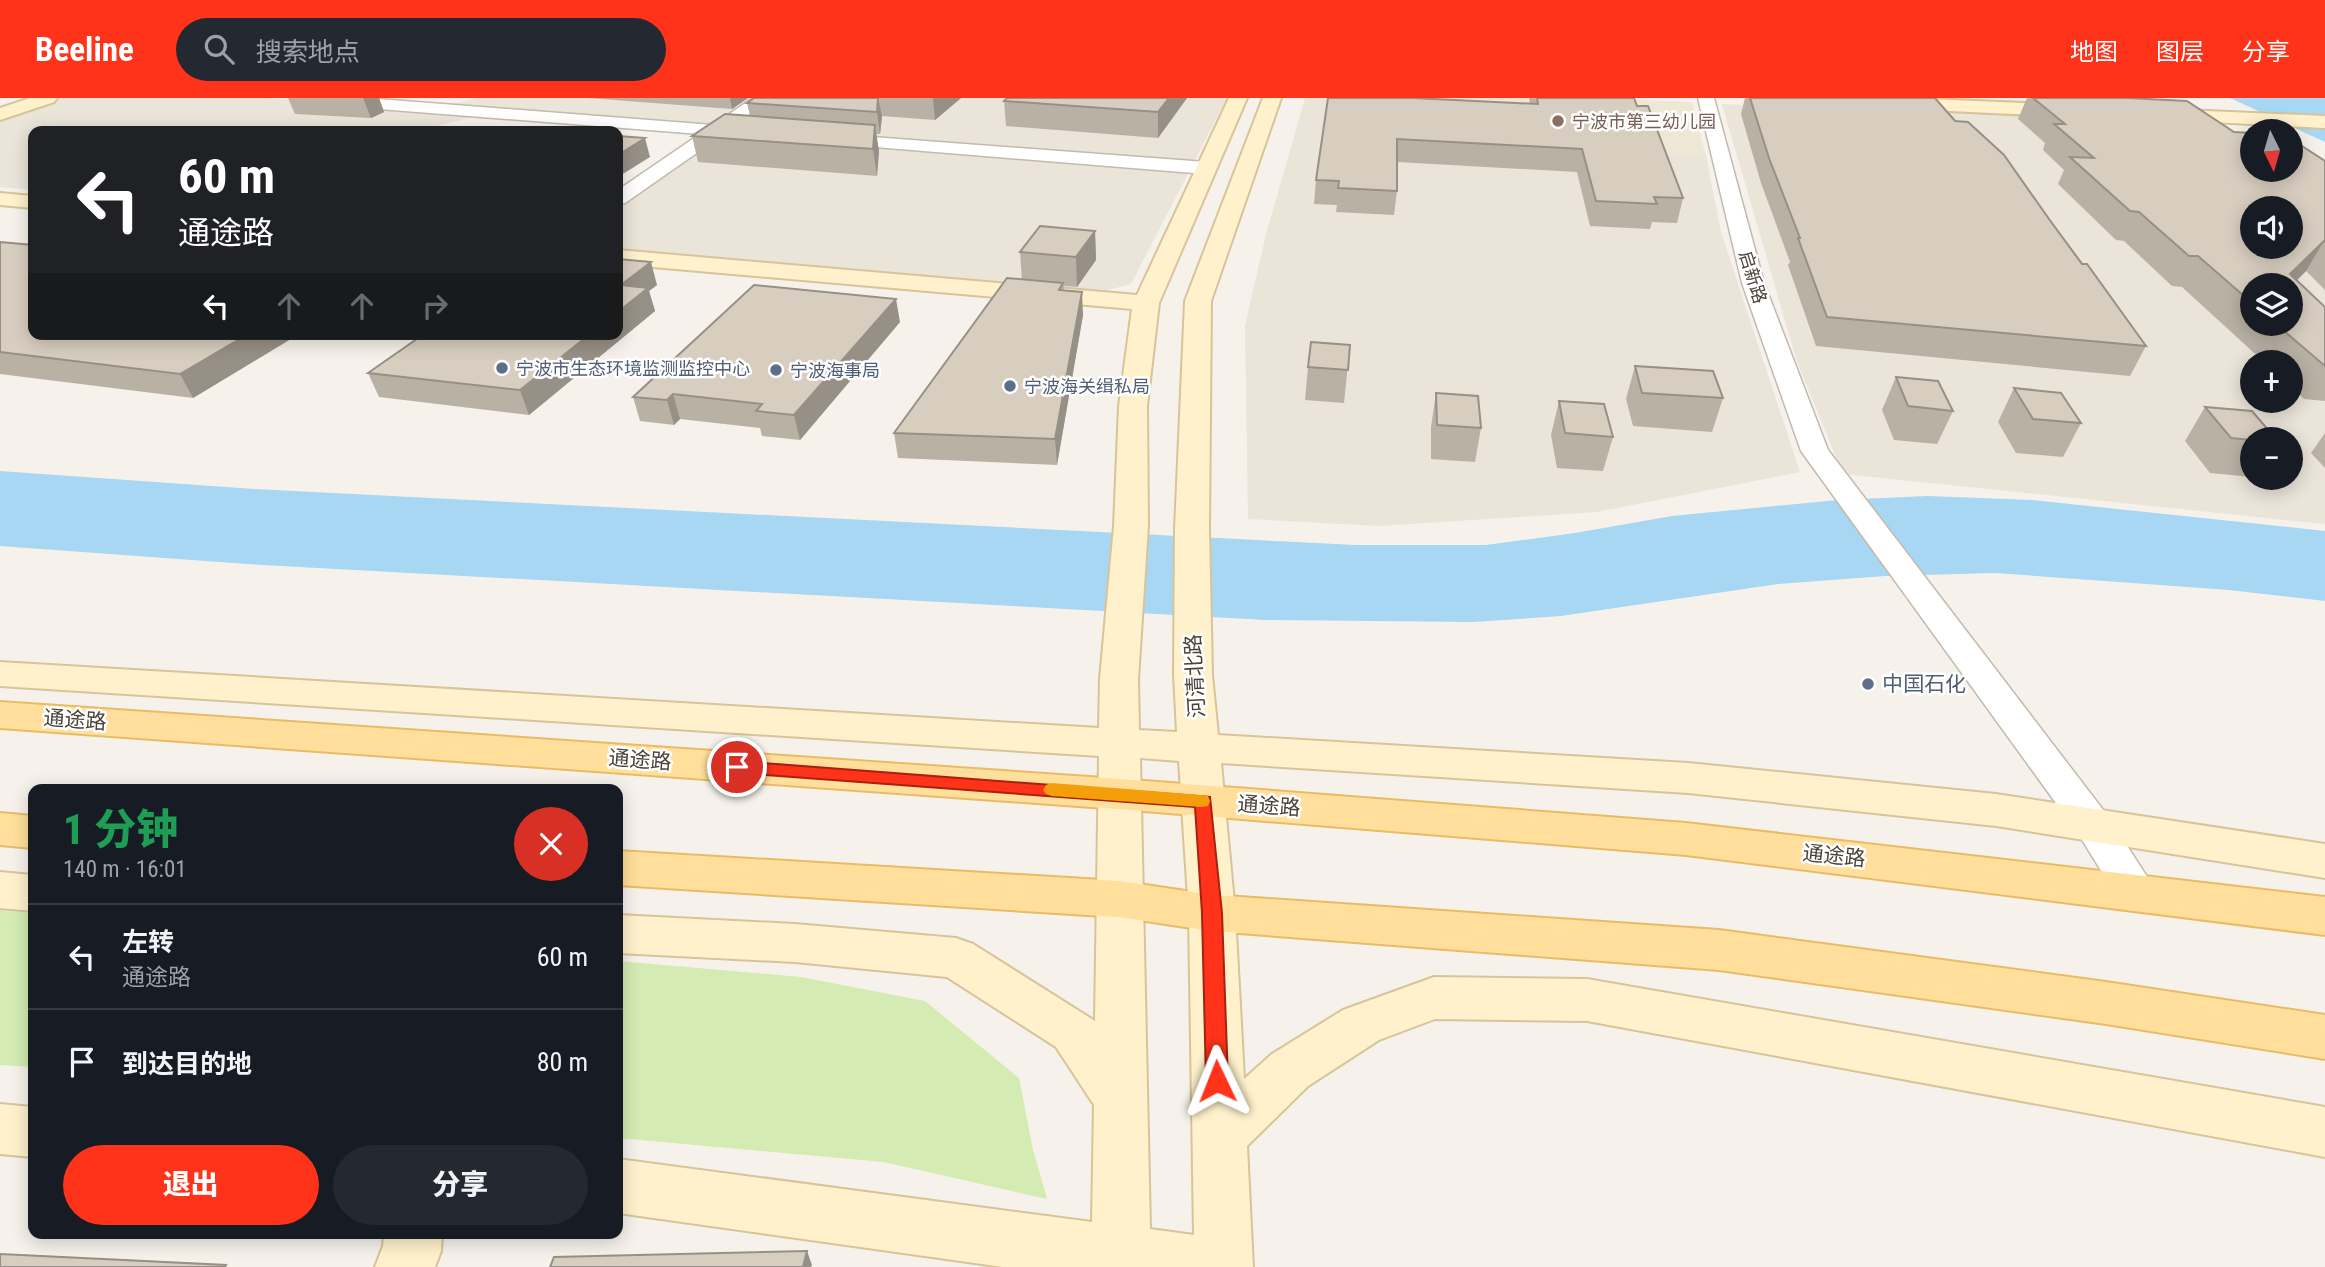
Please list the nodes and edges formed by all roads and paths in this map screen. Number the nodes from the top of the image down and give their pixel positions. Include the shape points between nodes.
1 (48, 98) edge
2 (302, 98) edge
3 (498, 98) edge
4 (764, 98) edge
5 (1238, 98) edge
6 (1272, 98) edge
7 (1706, 98) edge
8 (1782, 98) edge
9 (2070, 98) edge
10 (2083, 99) edge
11 (2325, 108) edge
12 (471, 111) junction
13 (2098, 112) edge
14 (0, 114) edge
15 (2325, 122) edge
16 (438, 126) dead end
17 (720, 131) junction
18 (762, 134) edge
19 (817, 138) edge
20 (1206, 168) junction
21 (623, 196) edge
22 (0, 199) edge
23 (28, 202) edge
24 (623, 257) edge
25 (1146, 303) junction
26 (0, 674) edge
27 (0, 715) edge
28 (1119, 743) junction
29 (1199, 750) junction
30 (1119, 794) junction
31 (1203, 801) junction
32 (2093, 825) junction
33 (0, 829) edge
34 (28, 832) edge
35 (2325, 861) edge
36 (623, 868) edge
37 (0, 890) edge
38 (2136, 892) junction
39 (28, 893) edge
40 (1119, 899) junction
41 (1212, 913) junction
42 (2325, 916) edge
43 (623, 934) edge
44 (2325, 1037) edge
45 (1121, 1101) junction
46 (0, 1129) edge
47 (28, 1132) edge
48 (2325, 1132) edge
49 (1219, 1137) junction
50 (623, 1187) edge
51 (413, 1239) edge
52 (1121, 1261) edge
53 (404, 1267) edge
54 (1212, 1267) edge
55 (1224, 1267) edge

1 - 14 main road
2 - 12 street
3 - 12 street
4 - 17 street
5 - 20 main road
6 - 29 main road, 河清北路 via 1198,301 1192,529 1193,675
7 - 32 street, 启新路 via 1753,283 1815,451
8 - 13 main road
9 - 10 main road
11 - 15 main road via 2214,103 2143,107 2231,118
12 - 16 street
12 - 17 street
17 - 18 street
17 - 21 street
19 - 20 street
20 - 25 main road
22 - 23 main road
24 - 25 main road
25 - 28 main road via 1133,406
26 - 28 main road
27 - 30 main road, 通途路
28 - 29 main road
28 - 30 main road
29 - 31 main road, 河清北路
29 - 32 main road via 1688,778 1996,810
30 - 31 main road, 通途路
30 - 40 main road
31 - 38 main road, 通途路 via 1686,839
31 - 41 main road, 河清北路
32 - 35 main road
32 - 38 street, 启新路
33 - 34 main road
36 - 40 main road
37 - 39 main road
38 - 42 main road, 通途路
40 - 41 main road
40 - 45 main road
41 - 44 main road via 1719,950
41 - 49 main road, 河清北路
43 - 45 main road via 795,943 956,958 1074,1032
45 - 52 main road
46 - 47 main road
48 - 49 main road via 1587,1000 1434,998 1361,1025 1290,1070
49 - 55 main road, 河清北路
50 - 52 main road
51 - 53 main road
52 - 54 main road

